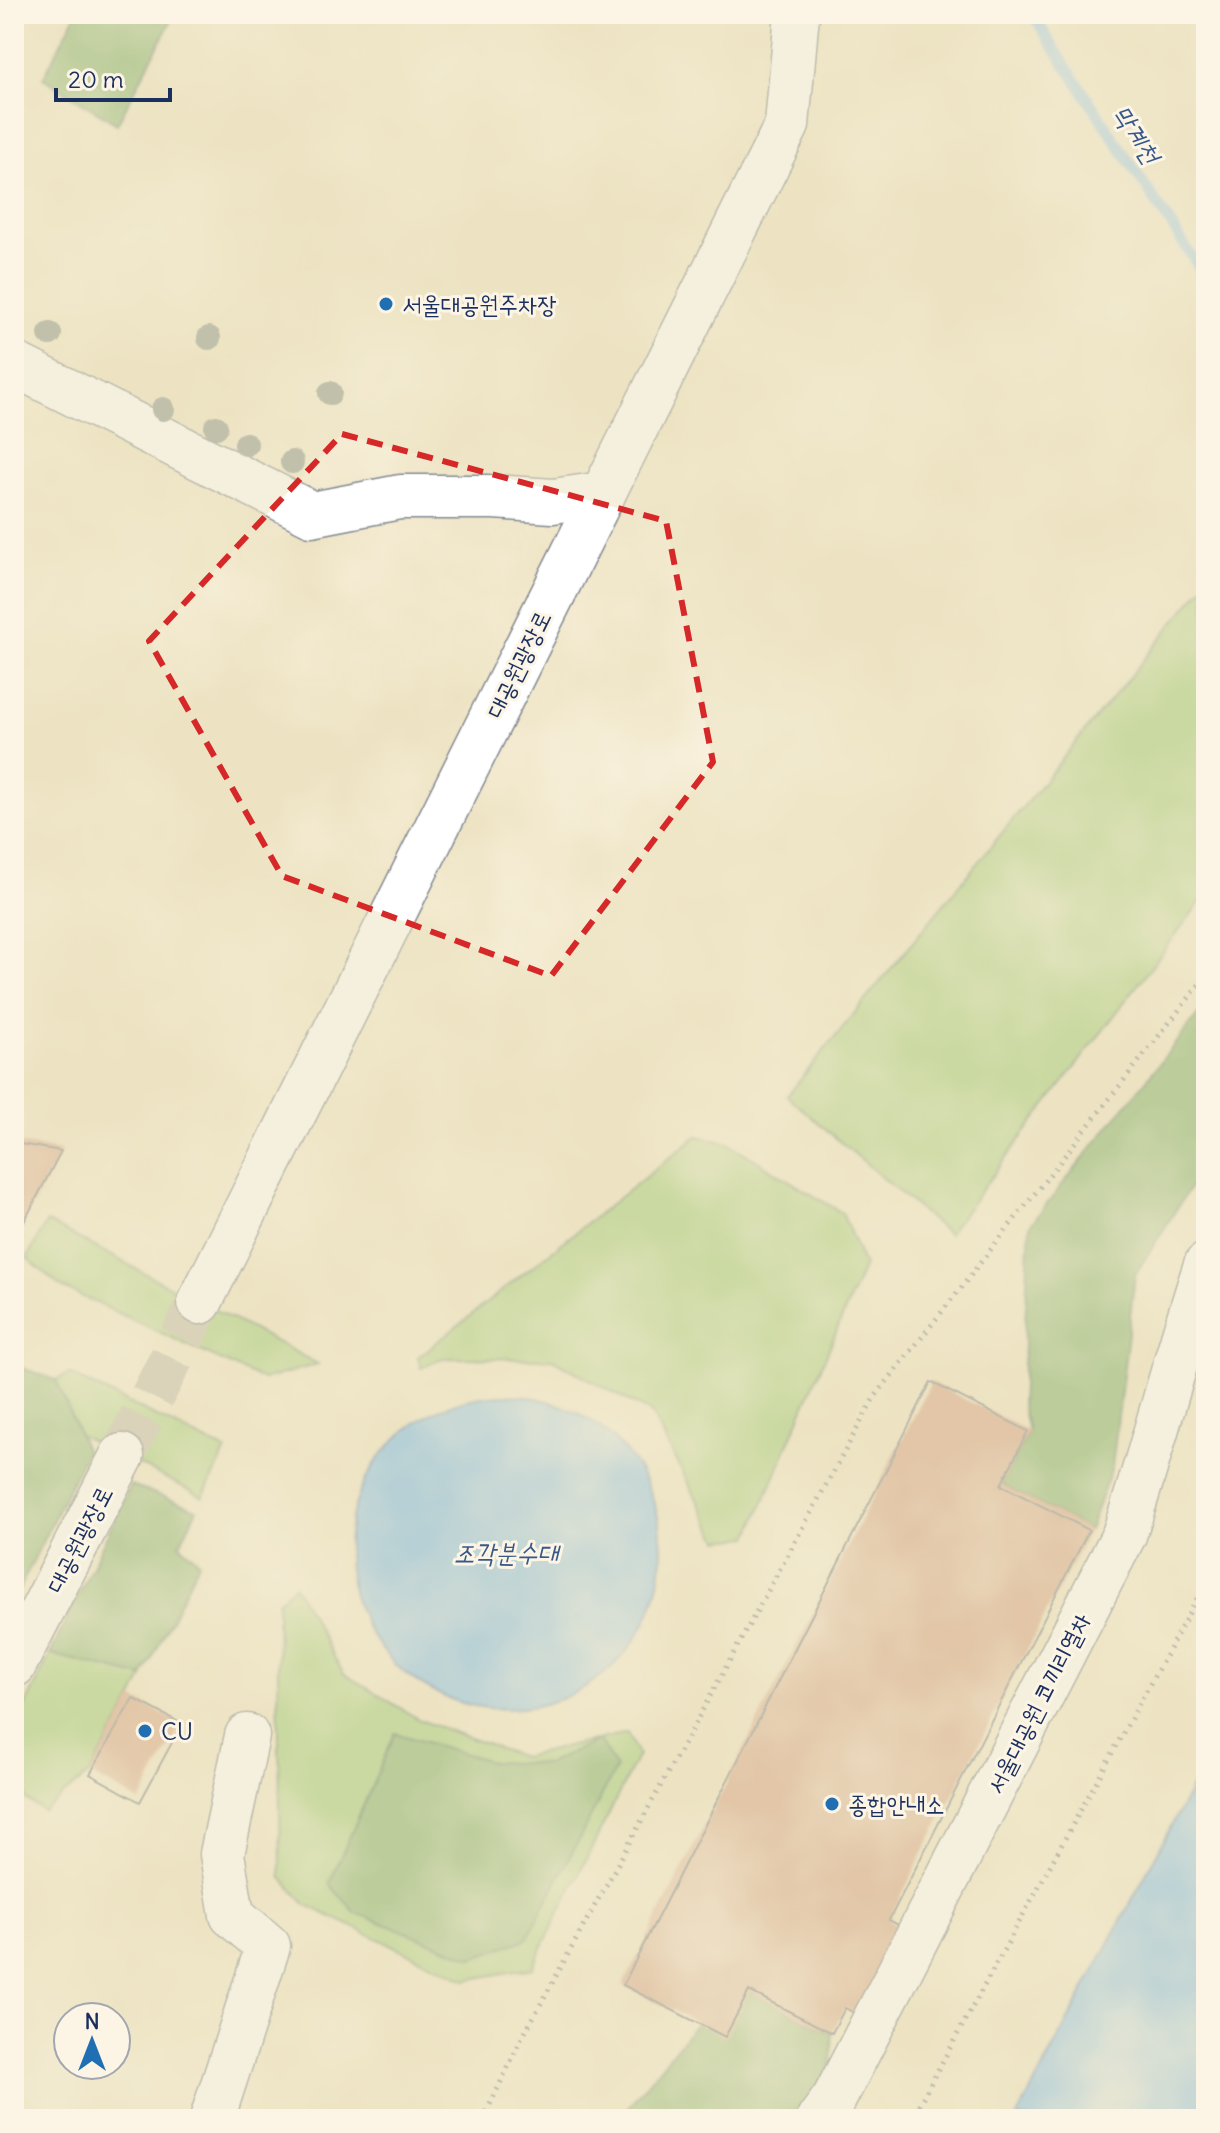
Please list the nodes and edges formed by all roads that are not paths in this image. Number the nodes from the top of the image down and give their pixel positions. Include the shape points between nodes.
1 (797, 14) edge
2 (14, 364) edge
3 (603, 494) junction
4 (1206, 1265) edge
5 (200, 1302) tunnel mouth
6 (122, 1456) tunnel mouth
7 (14, 1665) edge
8 (247, 1736) dead end
9 (212, 2119) edge
10 (819, 2119) edge

1 - 3 street, 대공원광장로 via 787,125
2 - 3 street via 312,514 400,497 553,501
3 - 5 street, 대공원광장로
4 - 10 street, 서울대공원 코끼리열차 via 1124,1535 834,2099
6 - 7 street, 대공원광장로
8 - 9 street via 222,1854 232,1915 268,1946

